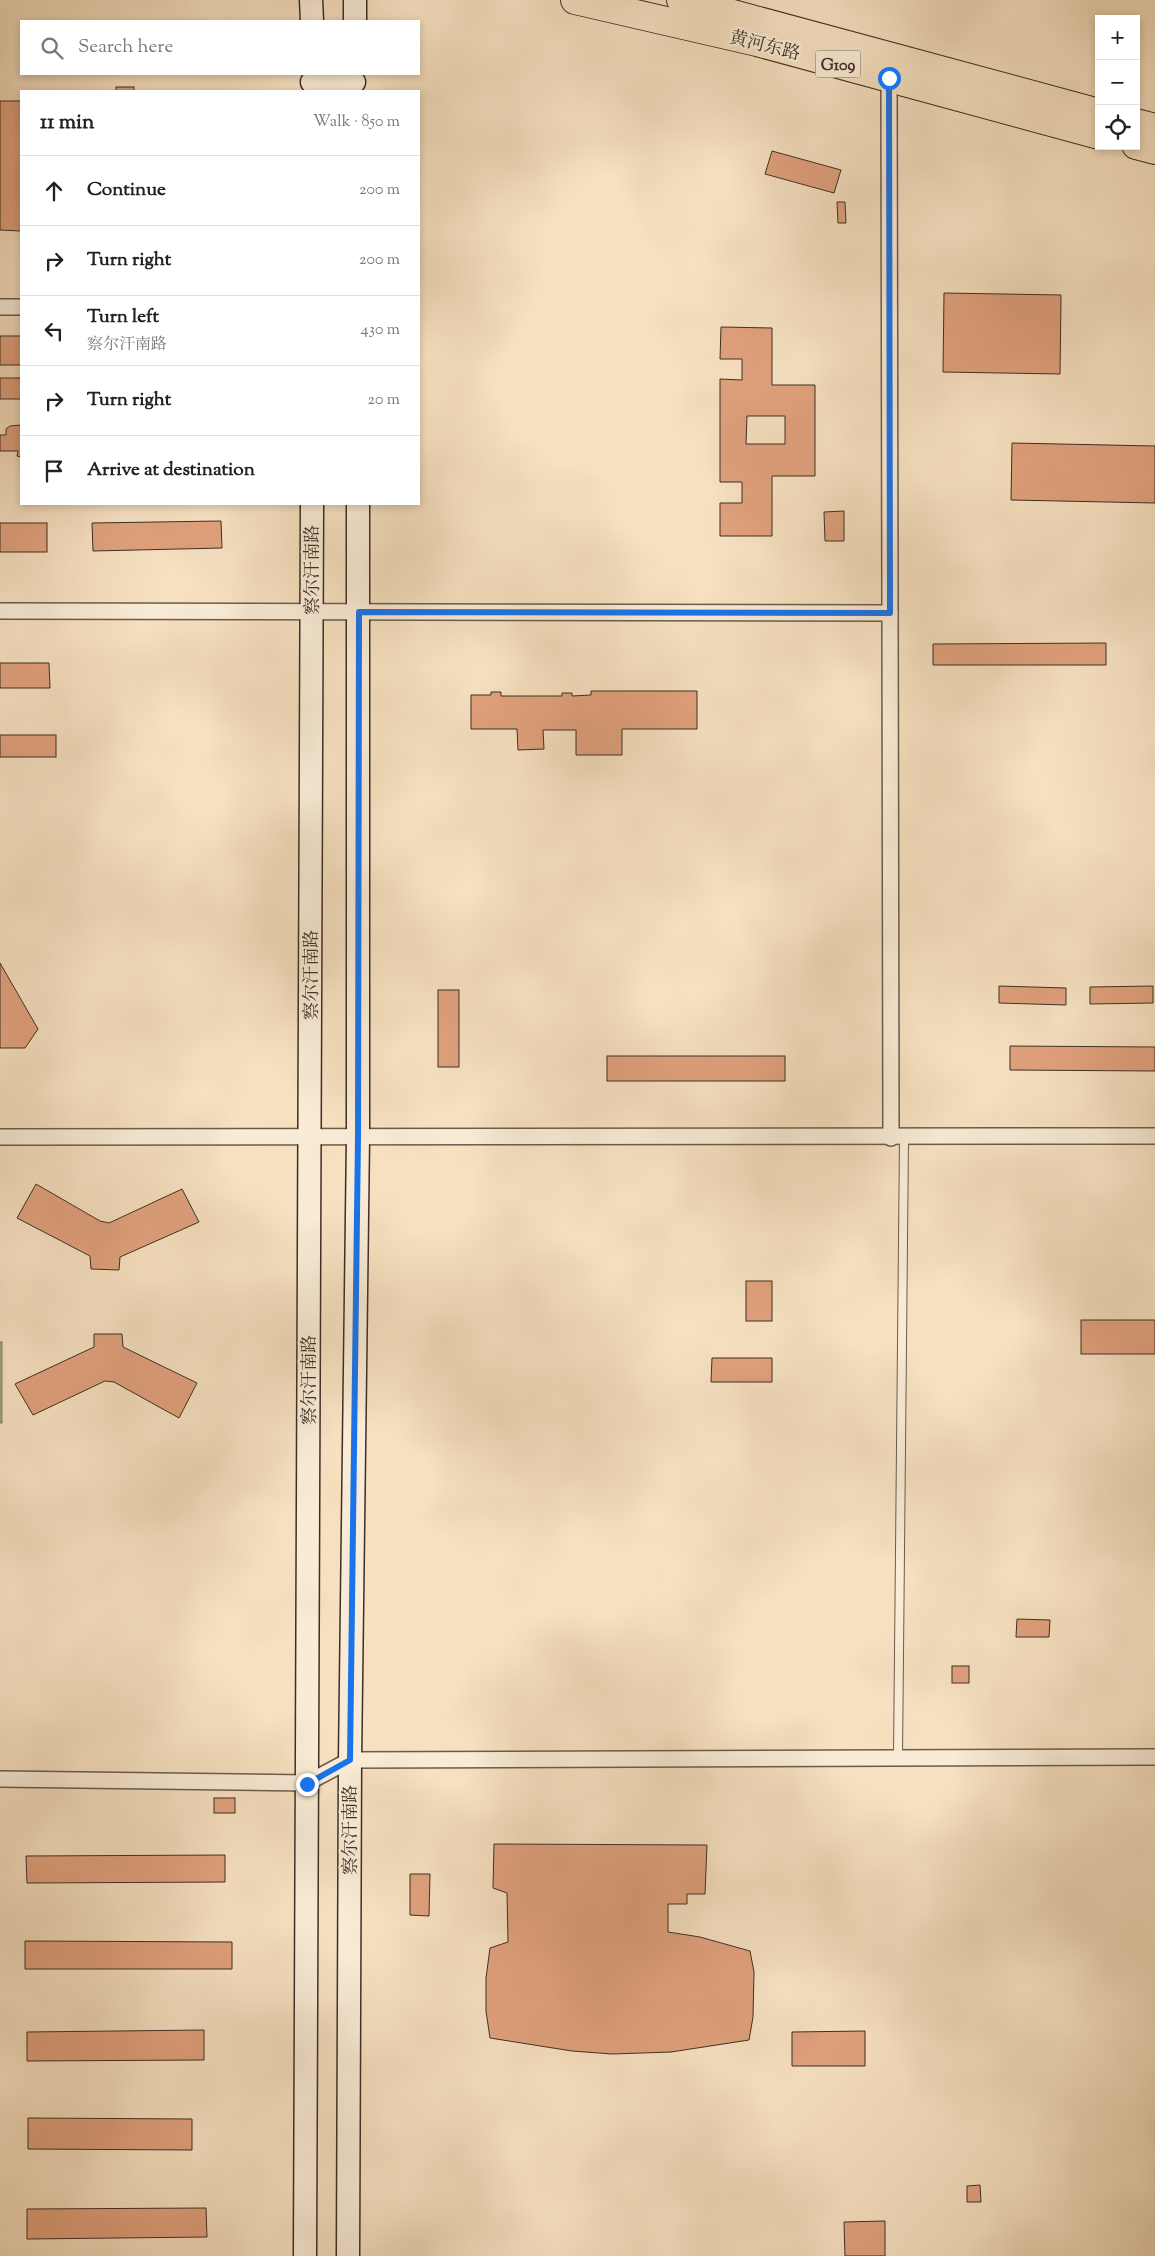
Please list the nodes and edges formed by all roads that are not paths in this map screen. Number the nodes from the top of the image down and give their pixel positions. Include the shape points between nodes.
1 (311, 0) edge
2 (355, 0) edge
3 (575, 0) edge
4 (681, 0) edge
5 (312, 20) edge
6 (355, 20) edge
7 (889, 78) junction
8 (312, 82) edge
9 (354, 82) edge
10 (1095, 112) edge
11 (1140, 124) edge
12 (1155, 128) edge
13 (1095, 134) edge
14 (1140, 146) edge
15 (1155, 150) edge
16 (0, 307) edge
17 (20, 307) edge
18 (312, 505) edge
19 (358, 505) edge
20 (0, 611) edge
21 (312, 611) junction
22 (359, 612) junction
23 (890, 613) junction
24 (1155, 1136) edge
25 (0, 1137) edge
26 (311, 1137) junction
27 (358, 1137) junction
28 (898, 1138) junction
29 (898, 1757) junction
30 (1155, 1757) edge
31 (350, 1760) junction
32 (0, 1779) edge
33 (307, 1784) junction
34 (305, 2256) edge
35 (348, 2256) edge

1 - 5 main road
2 - 6 main road
3 - 7 highway, 黄河东路 / G109 via 757,42
4 - 10 highway, 黄河东路 / G109
7 - 13 highway, 黄河东路 / G109
7 - 23 street
8 - 9 main road
11 - 12 highway
14 - 15 highway
16 - 17 street
18 - 21 main road, 察尔汗南路
19 - 22 main road, 察尔汗南路
20 - 21 street
21 - 22 street
21 - 26 main road, 察尔汗南路
22 - 23 street
22 - 27 main road, 察尔汗南路
23 - 28 street
24 - 28 street
25 - 26 street
26 - 27 street
26 - 33 main road, 察尔汗南路
27 - 28 street
27 - 31 main road, 察尔汗南路
28 - 29 lane
29 - 30 street
29 - 31 street
31 - 33 street
31 - 35 main road, 察尔汗南路
32 - 33 street
33 - 34 main road, 察尔汗南路

